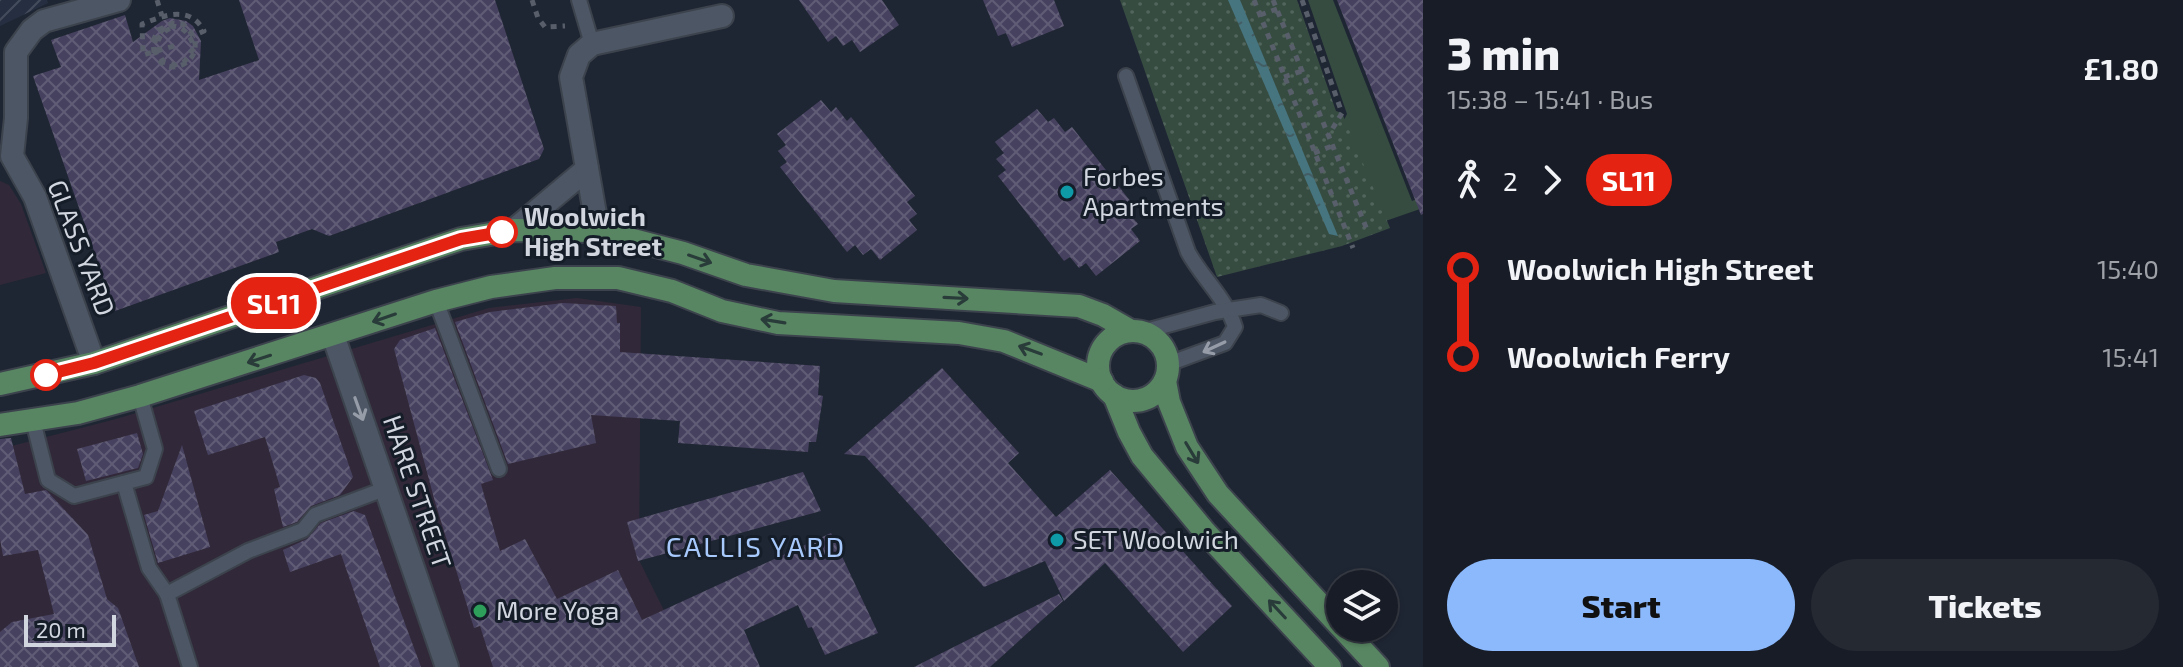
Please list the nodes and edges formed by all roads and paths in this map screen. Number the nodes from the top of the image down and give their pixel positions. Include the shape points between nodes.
1 (119, 0) edge
2 (157, 0) edge
3 (532, 0) edge
4 (579, 0) edge
5 (1254, 0) edge
6 (1273, 0) edge
7 (1302, 0) edge
8 (1277, 9) junction
9 (1260, 15) junction
10 (162, 16) junction
11 (722, 16) dead end
12 (538, 18) dead end
13 (171, 28) dead end
14 (193, 36) junction
15 (592, 44) junction
16 (174, 46) dead end
17 (154, 53) junction
18 (1302, 71) junction
19 (1126, 76) dead end
20 (1284, 77) junction
21 (1328, 136) junction
22 (1332, 146) junction
23 (1314, 153) junction
24 (6, 159) edge
25 (587, 169) junction
26 (514, 230) junction
27 (598, 231) junction
28 (1368, 232) dead end
29 (1353, 248) dead end
30 (436, 301) junction
31 (1229, 309) junction
32 (1281, 313) dead end
33 (1136, 332) junction
34 (333, 335) junction
35 (94, 363) junction
36 (1166, 372) junction
37 (0, 384) edge
38 (1108, 388) junction
39 (140, 396) junction
40 (33, 421) junction
41 (0, 425) edge
42 (499, 469) dead end
43 (124, 483) junction
44 (387, 488) junction
45 (167, 594) junction
46 (1326, 611) edge
47 (1355, 642) edge
48 (190, 667) edge
49 (447, 667) edge
50 (1330, 667) edge
51 (1378, 667) edge

1 - 24 street, GLASS YARD via 44,21 16,52 16,118
2 - 10 path
3 - 12 path
4 - 15 lane
5 - 9 path
6 - 8 path
7 - 21 path via 1342,113
8 - 9 path
8 - 18 path
9 - 20 path
10 - 14 path via 184,13 199,21 204,31
10 - 17 path via 142,24 143,55
11 - 15 street
13 - 14 path via 158,40 164,62 175,65 194,48 181,26 166,28 159,32 155,47 166,66 184,65 191,59 196,49
14 - 17 path via 183,24 164,25 153,41
15 - 25 street via 579,55 571,77
16 - 17 path
18 - 20 path
18 - 21 path
19 - 31 lane via 1188,252
20 - 23 path
21 - 22 path
22 - 23 path
22 - 28 path
23 - 29 path
24 - 35 street, GLASS YARD via 35,197
25 - 26 street
25 - 27 street
26 - 27 main road
26 - 35 main road via 461,239
27 -> 33 main road via 746,275 834,291 1079,306
30 -> 34 main road
38 -> 30 main road via 1004,341 959,333 778,323 618,278 555,278
30 - 42 lane
31 - 32 lane via 1261,305
31 - 33 lane
31 -> 36 lane via 1235,327 1225,343
33 - 36 main road via 1160,344
33 - 38 main road via 1120,334 1103,348 1099,359
34 -> 39 main road
34 -> 44 street, HARE STREET
35 - 37 main road
36 - 38 main road via 1158,390 1136,400 1124,400
36 -> 46 main road via 1175,420 1218,494
50 -> 38 main road via 1142,456
39 - 40 main road
39 - 43 lane via 155,449 146,477
40 - 41 main road
40 - 43 lane via 48,480 74,496
43 - 45 lane via 149,568
44 - 45 lane via 315,515 303,530 248,551
44 - 49 street, HARE STREET
45 - 48 lane
47 - 51 main road

